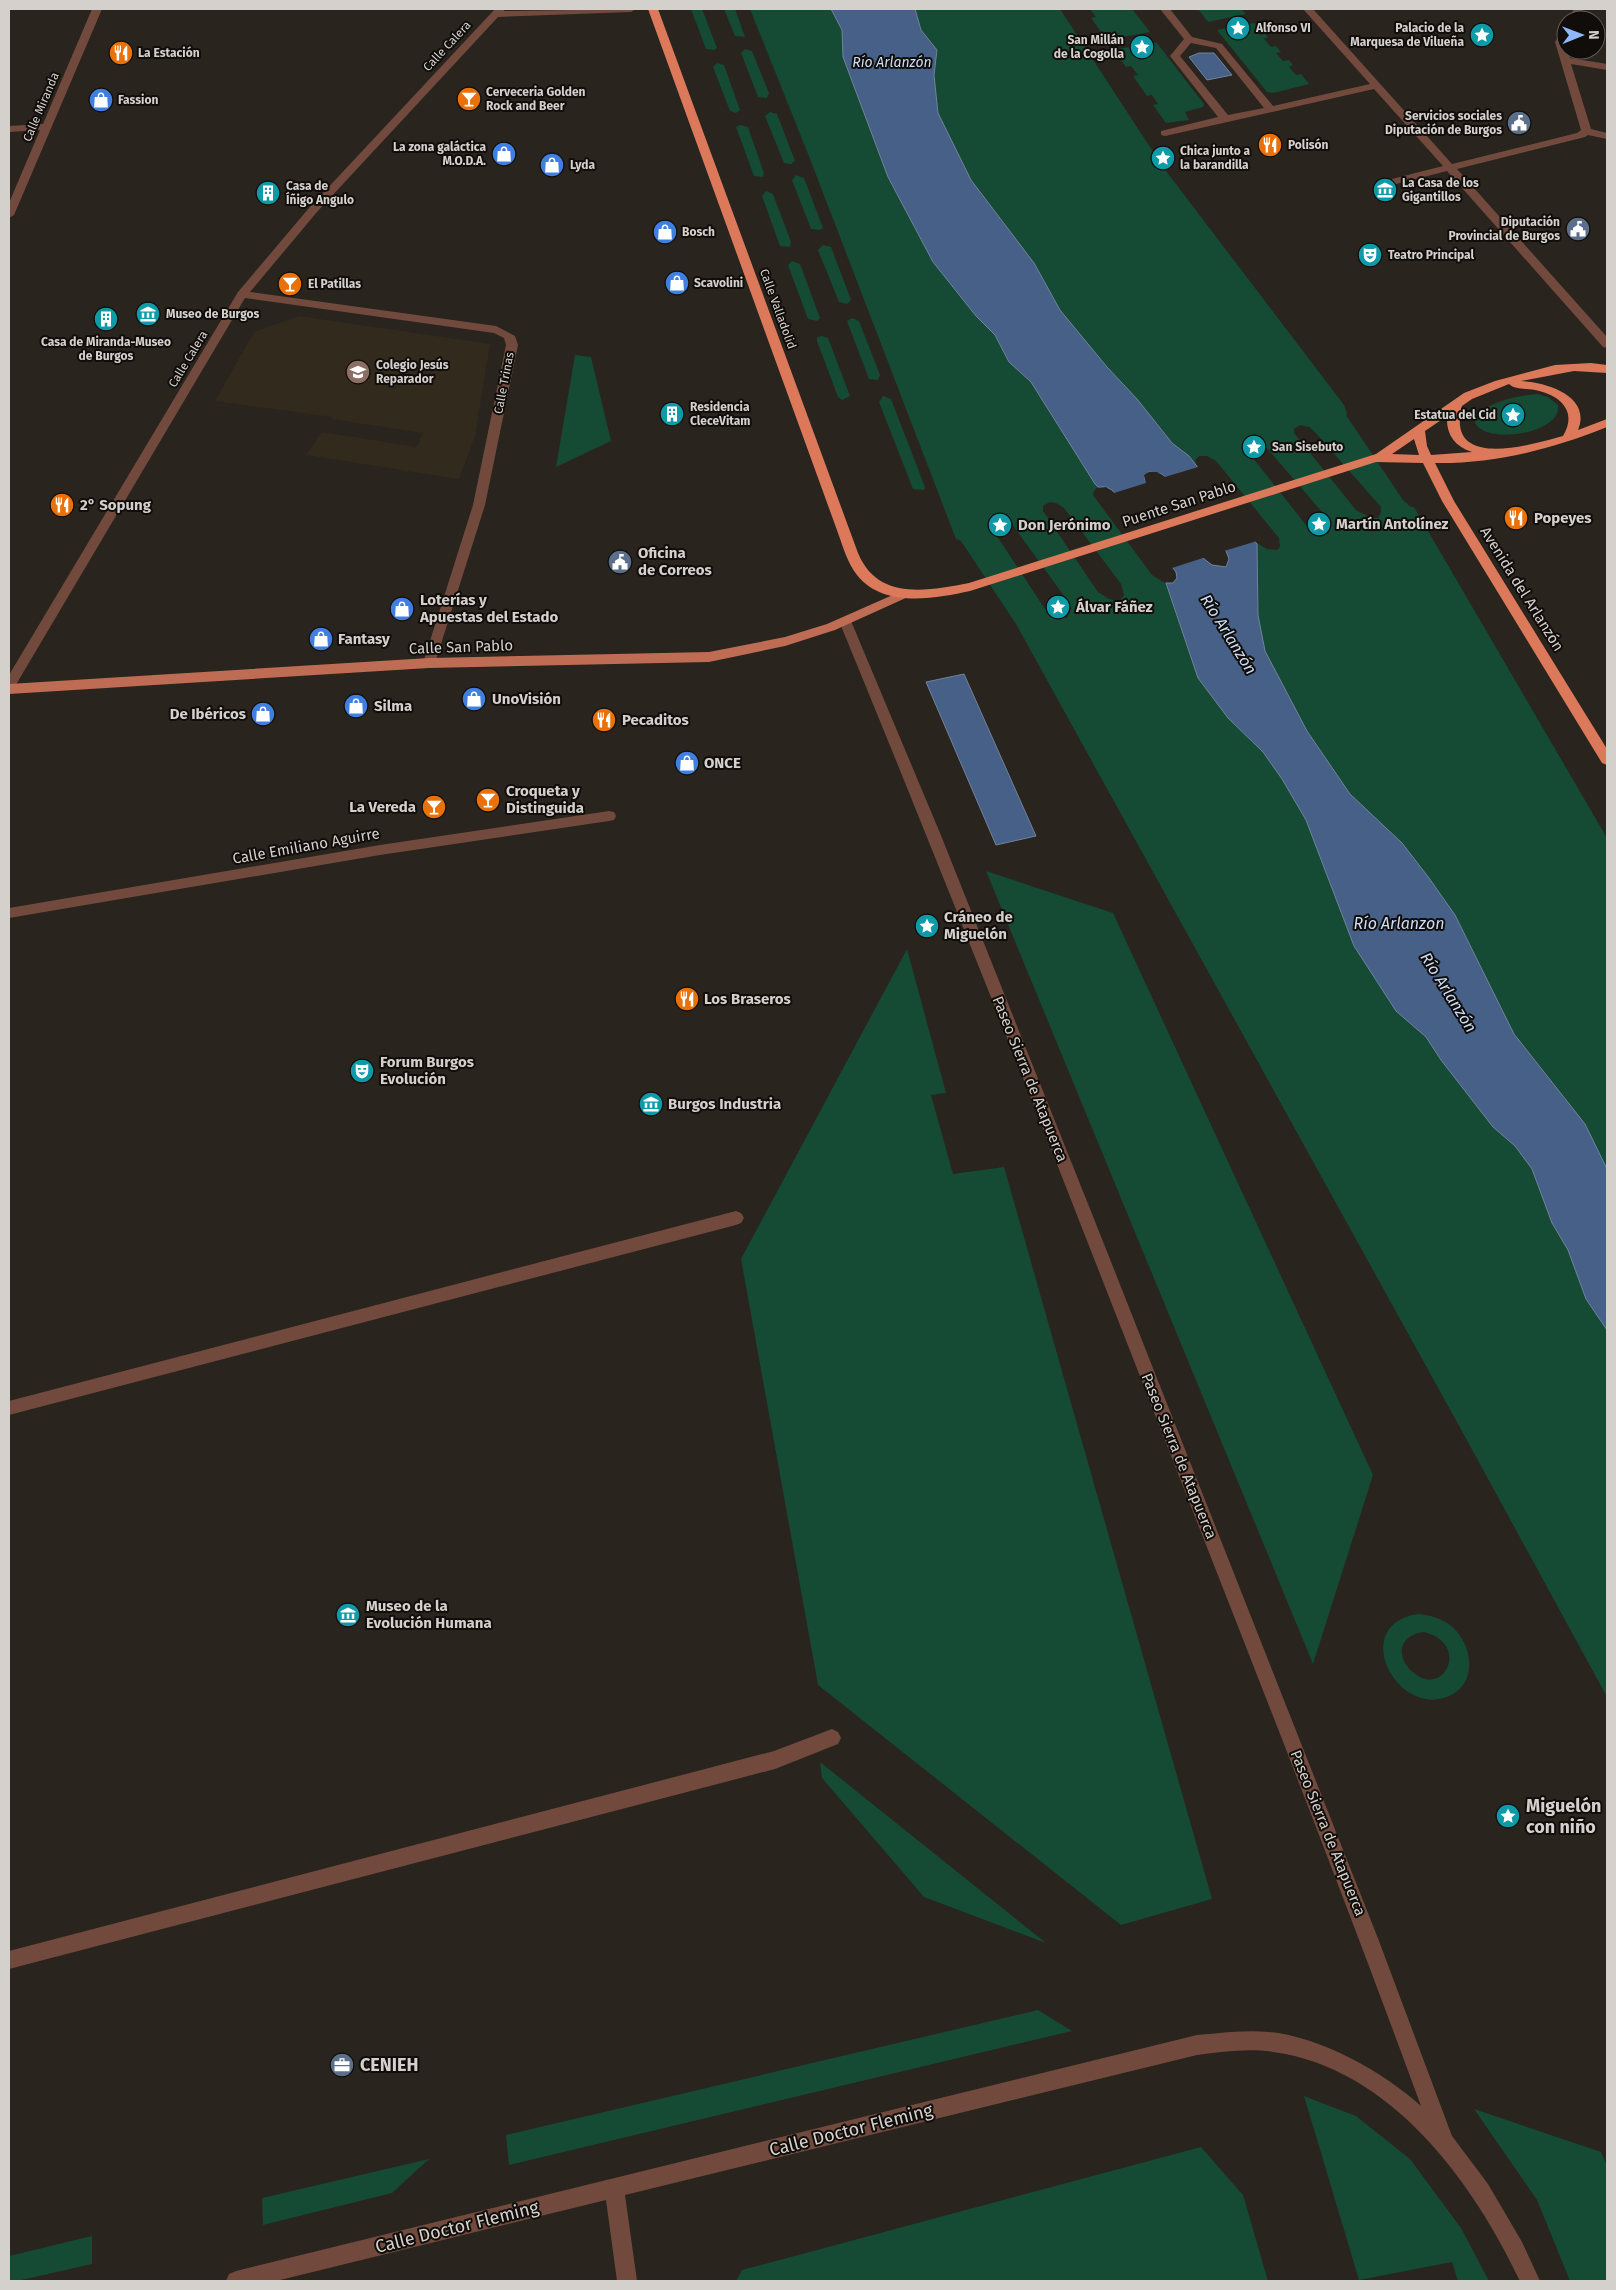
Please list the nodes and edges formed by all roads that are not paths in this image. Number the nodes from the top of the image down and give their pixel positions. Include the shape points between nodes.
1 (97, 9) edge
2 (631, 9) edge
3 (653, 9) edge
4 (1165, 9) edge
5 (1308, 9) edge
6 (498, 12) edge
7 (1189, 39) junction
8 (1564, 60) joint
9 (1607, 67) edge
10 (1375, 86) junction
11 (1271, 110) junction
12 (1226, 119) junction
13 (46, 128) junction
14 (9, 129) edge
15 (1586, 131) junction
16 (1165, 133) dead end
17 (1607, 136) edge
18 (1448, 168) junction
19 (1396, 181) dead end
20 (9, 215) edge
21 (242, 294) junction
22 (1607, 344) edge
23 (1607, 369) edge
24 (1501, 384) junction
25 (1456, 405) junction
26 (1607, 423) edge
27 (1420, 431) junction
28 (1567, 439) junction
29 (1504, 454) junction
30 (1380, 457) junction
31 (1426, 459) junction
32 (988, 582) joint
33 (904, 594) junction
34 (845, 621) junction
35 (429, 663) junction
36 (9, 685) edge
37 (9, 689) edge
38 (1607, 760) edge
39 (608, 816) dead end
40 (9, 912) edge
41 (736, 1218) dead end
42 (9, 1408) edge
43 (832, 1738) dead end
44 (9, 1960) edge
45 (1444, 2142) junction
46 (614, 2188) junction
47 (236, 2281) edge
48 (628, 2281) edge
49 (1530, 2281) edge

1 - 13 street, Calle Miranda
2 - 6 street, Calle Calera
3 - 33 highway, Calle Valladolid via 844,533 862,572 880,587
4 - 7 street
5 - 10 street
6 - 21 street, Calle Calera via 313,210
7 - 11 street via 1219,46
7 - 12 street via 1175,56
8 - 9 street
8 - 15 street
10 - 11 street
10 - 18 street
11 - 12 street
12 - 16 street
13 - 14 street
13 - 20 street, Calle Miranda
15 - 17 street
15 - 18 street via 1582,135
18 - 19 street
18 - 22 street
21 - 35 street, Calle Trinas via 496,330 509,336 512,345 481,496
21 - 36 street, Calle Calera
23 - 24 highway via 1584,367 1552,371
24 - 25 highway via 1468,396
24 - 28 highway via 1532,384 1552,390 1565,399 1574,411 1574,426
25 - 27 highway
25 - 29 highway via 1452,430 1460,441 1470,448
26 - 28 highway
27 - 30 highway
27 - 31 highway, Avenida del Arlanzón
28 - 29 highway
29 - 31 highway
30 - 31 highway
30 - 32 highway, Puente San Pablo
31 - 38 highway, Avenida del Arlanzón via 1448,501
32 - 33 highway, Calle Valladolid via 946,592
33 - 34 main road, Calle San Pablo
34 - 35 main road, Calle San Pablo via 786,641 709,657
34 - 45 street, Paseo Sierra de Atapuerca via 969,925 1356,1904
35 - 37 main road, Calle San Pablo
39 - 40 street, Calle Emiliano Aguirre
41 - 42 street
43 - 44 street via 775,1760
45 - 46 street, Calle Doctor Fleming via 1404,2104 1366,2078 1322,2057 1279,2043 1236,2042 1196,2045
45 - 49 street, Paseo Sierra de Atapuerca via 1481,2191
46 - 47 street, Calle Doctor Fleming
46 - 48 street

